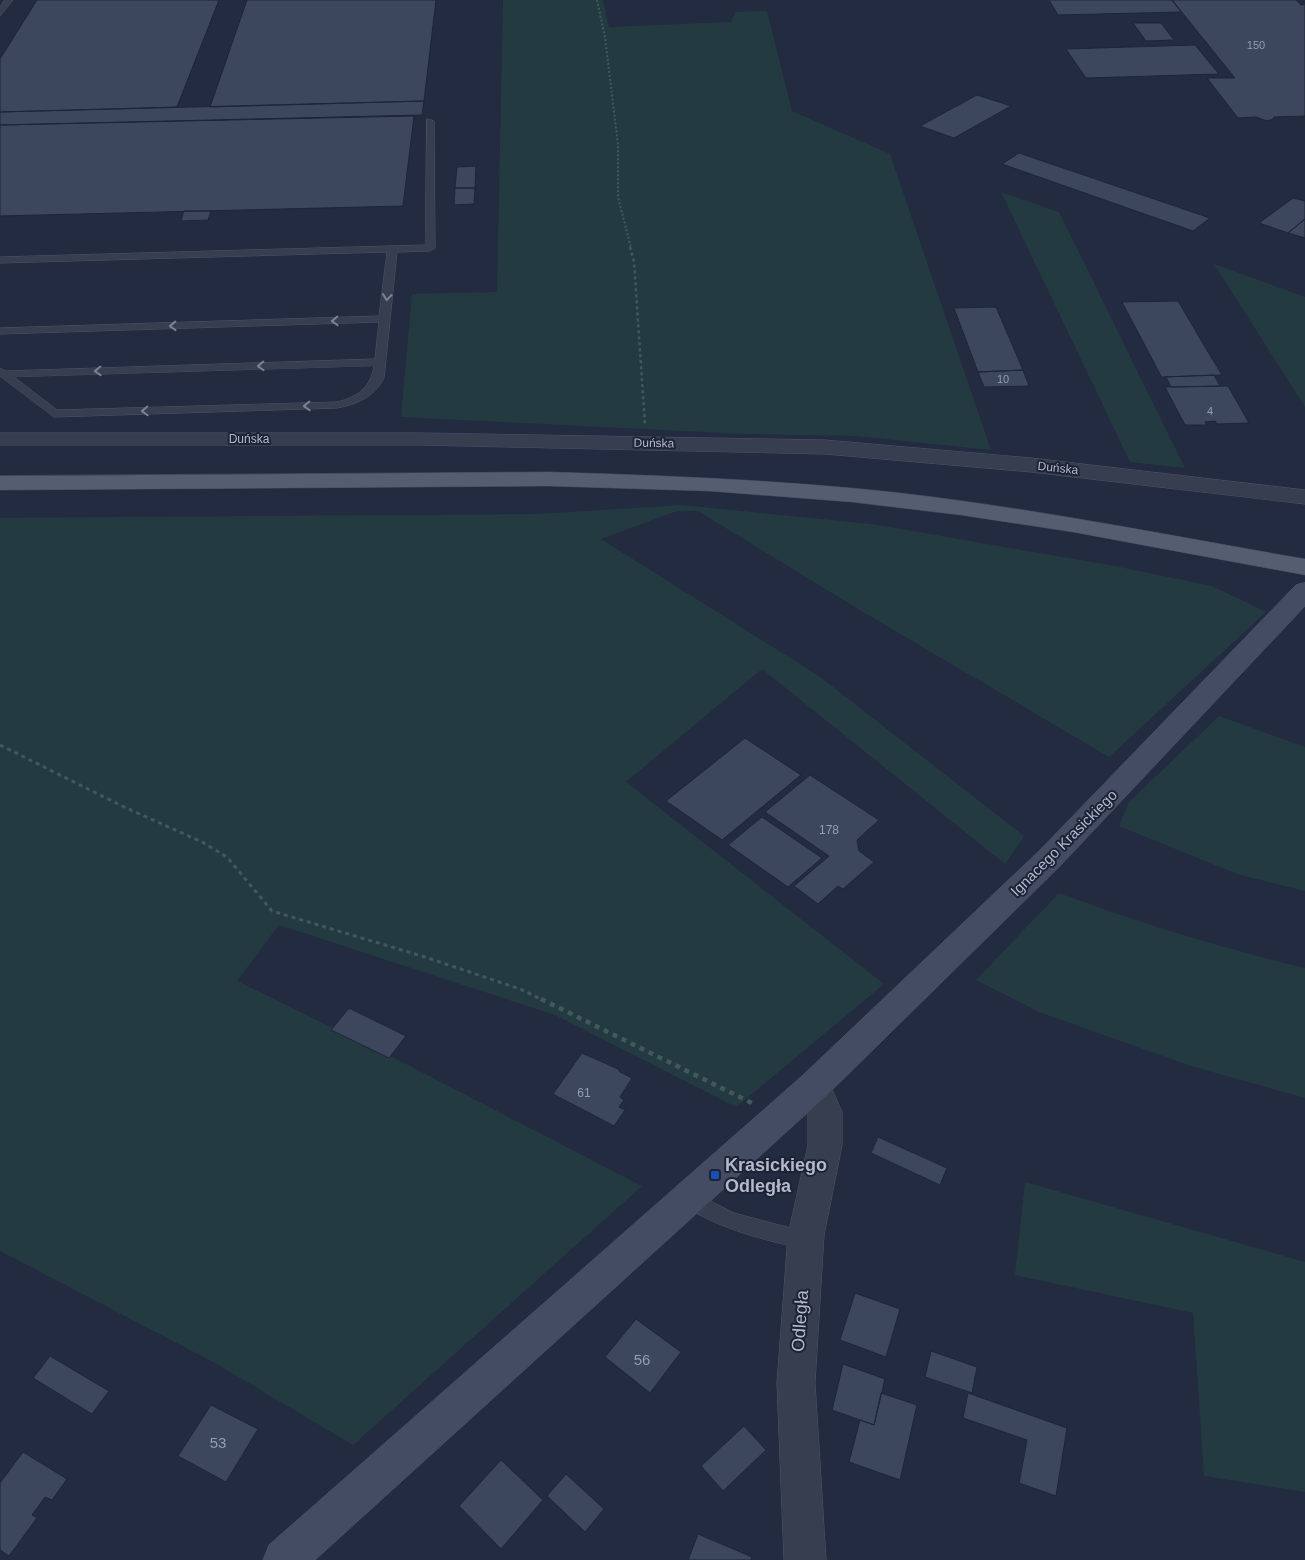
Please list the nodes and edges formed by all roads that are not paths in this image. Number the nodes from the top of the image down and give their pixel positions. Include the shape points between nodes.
1 (9, 0) edge
2 (0, 14) edge
3 (430, 121) dead end
4 (392, 249) junction
5 (0, 260) edge
6 (384, 319) junction
7 (0, 331) edge
8 (380, 362) junction
9 (2, 373) edge
10 (0, 439) edge
11 (0, 482) edge
12 (1305, 496) edge
13 (1305, 567) edge
14 (1305, 591) edge
15 (814, 1086) junction
16 (689, 1199) junction
17 (806, 1240) junction
18 (284, 1560) edge
19 (805, 1560) edge

1 - 2 lane
3 - 4 lane via 430,248
4 - 5 lane
4 -> 6 lane
6 -> 7 lane
6 - 8 lane
8 -> 9 lane
8 -> 9 lane via 375,384 359,398 337,405 54,414
10 - 12 street, Duńska via 420,439 863,449
11 - 13 main road via 548,479 708,484 852,495 961,508
14 - 15 street, Ignacego Krasickiego via 1050,858
15 - 16 street, Ignacego Krasickiego
15 - 17 street, Odległa via 826,1112 825,1145
16 - 17 lane via 714,1215 745,1227
16 - 18 street, Ignacego Krasickiego
17 - 19 street, Odległa via 796,1383

